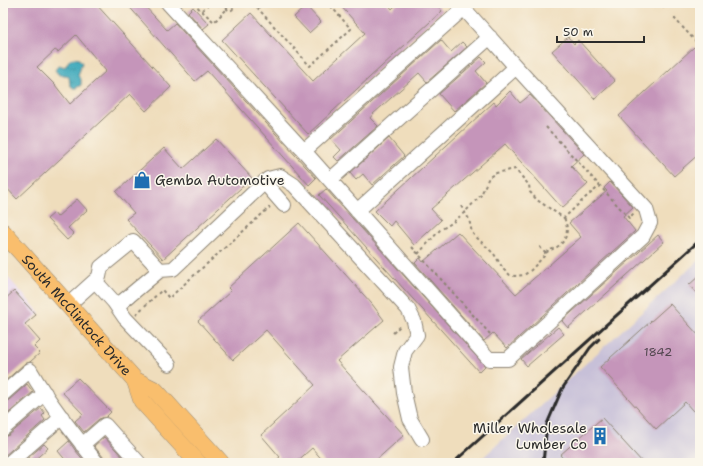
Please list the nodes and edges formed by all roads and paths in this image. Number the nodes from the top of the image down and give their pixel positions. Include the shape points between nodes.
1 (168, 3) edge
2 (193, 3) edge
3 (210, 3) edge
4 (228, 3) edge
5 (253, 3) edge
6 (328, 3) edge
7 (666, 3) edge
8 (233, 4) edge
9 (462, 5) edge
10 (664, 7) dead end
11 (228, 9) junction
12 (202, 10) junction
13 (674, 18) dead end
14 (490, 37) junction
15 (700, 46) edge
16 (516, 67) junction
17 (546, 127) dead end
18 (304, 151) junction
19 (330, 180) junction
20 (264, 182) junction
21 (600, 186) junction
22 (282, 202) joint
23 (461, 206) dead end
24 (357, 210) junction
25 (465, 212) junction
26 (638, 215) dead end
27 (564, 218) junction
28 (3, 232) edge
29 (539, 246) dead end
30 (412, 247) dead end
31 (418, 254) junction
32 (546, 254) junction
33 (160, 270) junction
34 (95, 281) junction
35 (68, 305) junction
36 (117, 306) junction
37 (128, 321) junction
38 (406, 321) dead end
39 (393, 333) dead end
40 (490, 334) dead end
41 (169, 364) dead end
42 (136, 380) junction
43 (44, 393) junction
44 (3, 394) edge
45 (62, 417) junction
46 (3, 429) edge
47 (422, 439) dead end
48 (82, 445) junction
49 (9, 463) edge
50 (97, 463) edge
51 (139, 463) edge
52 (198, 463) edge
53 (221, 463) edge

1 - 18 lane
2 - 12 path
3 - 12 path
4 - 8 path
4 - 11 path
5 - 6 path via 310,66 351,29
7 - 10 path
8 - 11 path via 232,9
9 - 14 lane
9 - 18 lane
11 - 12 path via 214,22
13 - 15 path
14 - 16 lane
14 - 19 lane
16 - 24 lane
16 - 24 lane via 646,209 650,224 643,236 514,354 508,359 489,360
17 - 21 path
18 - 19 lane
19 - 24 lane
20 - 22 lane
20 - 33 lane via 173,269
20 - 47 lane via 280,176 294,185 408,310 417,335 405,351 401,367 410,419
21 - 26 path via 630,218 637,211
21 - 27 path
22 - 37 path via 169,298 162,290
23 - 25 path
25 - 27 path via 481,195 489,177 496,172 515,169 529,185 530,192 537,200
25 - 31 path via 440,230
25 - 32 path via 472,233 494,254 510,275 524,275
27 - 32 path via 567,234 562,243
28 - 35 main road, South McClintock Drive
29 - 32 path
30 - 31 path
31 - 40 path
33 - 34 lane via 133,241 101,267 99,278
33 - 36 lane
34 - 35 lane
34 - 36 lane
35 - 42 main road, South McClintock Drive
36 - 37 lane
37 - 41 lane
38 - 39 path
42 - 52 main road, South McClintock Drive via 142,401
42 - 53 main road, South McClintock Drive via 155,390
43 - 44 lane via 30,370
43 - 45 lane
43 - 46 lane
45 - 48 lane
45 - 49 lane
48 - 50 lane
48 - 51 lane via 105,425

